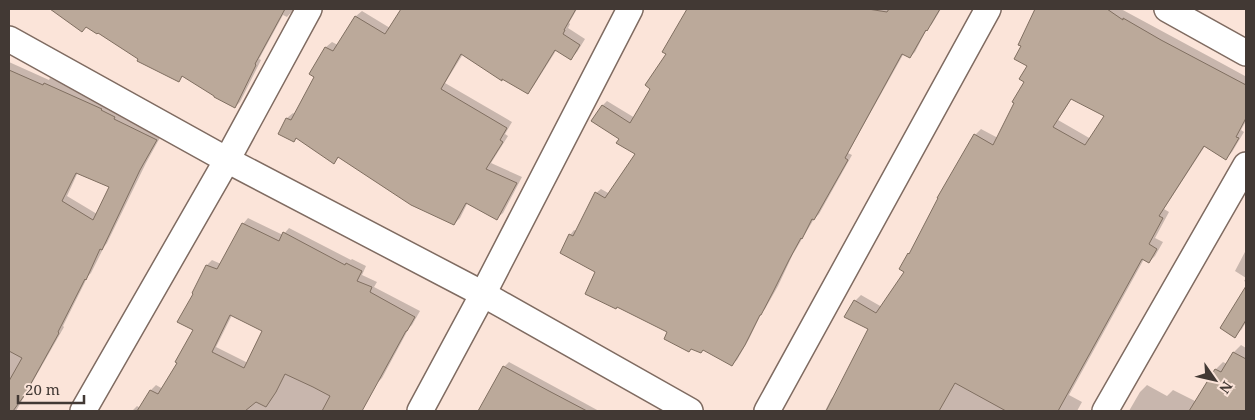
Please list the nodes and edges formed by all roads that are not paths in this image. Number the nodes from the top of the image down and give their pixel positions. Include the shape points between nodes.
1 (309, 9) edge
2 (630, 9) edge
3 (988, 9) edge
4 (1167, 9) edge
5 (9, 40) edge
6 (1246, 53) edge
7 (227, 160) junction
8 (1246, 165) edge
9 (483, 294) junction
10 (83, 411) edge
11 (420, 411) edge
12 (690, 411) edge
13 (767, 411) edge
14 (1105, 411) edge

1 - 7 street
2 - 9 street
3 - 13 street
4 - 6 street
5 - 7 street
7 - 9 street
7 - 10 street
8 - 14 street
9 - 11 street
9 - 12 street

